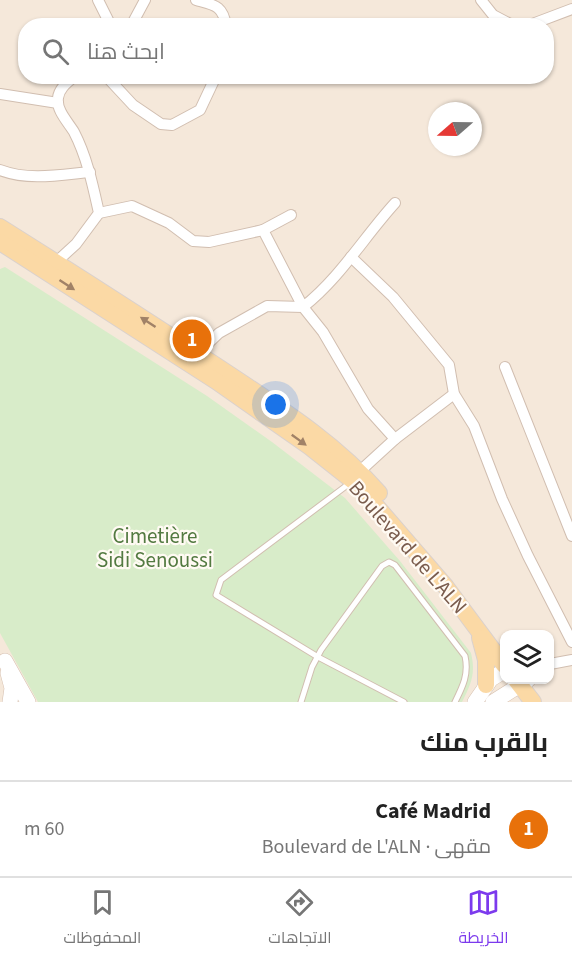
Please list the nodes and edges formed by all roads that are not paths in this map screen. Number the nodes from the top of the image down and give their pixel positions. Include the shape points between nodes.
1 (98, 0) edge
2 (145, 0) edge
3 (196, 0) edge
4 (482, 0) edge
5 (572, 9) edge
6 (107, 18) edge
7 (135, 18) edge
8 (225, 18) edge
9 (499, 18) edge
10 (548, 18) edge
11 (65, 84) edge
12 (113, 84) edge
13 (212, 84) edge
14 (0, 94) edge
15 (58, 102) junction
16 (0, 170) edge
17 (90, 172) junction
18 (395, 203) dead end
19 (99, 213) junction
20 (291, 215) dead end
21 (0, 227) edge
22 (263, 230) junction
23 (4, 249) edge
24 (351, 257) junction
25 (51, 267) junction
26 (303, 307) junction
27 (193, 358) junction
28 (505, 368) dead end
29 (454, 394) junction
30 (395, 439) junction
31 (356, 476) junction
32 (572, 536) edge
33 (477, 628) junction
34 (500, 642) edge
35 (572, 642) edge
36 (318, 657) junction
37 (2, 658) edge
38 (500, 660) edge
39 (572, 660) edge
40 (554, 663) edge
41 (500, 673) edge
42 (519, 684) edge
43 (524, 684) edge
44 (526, 684) edge
45 (486, 685) junction
46 (10, 702) edge
47 (28, 702) edge
48 (301, 702) edge
49 (404, 702) edge
50 (455, 702) edge
51 (476, 702) edge
52 (493, 702) edge
53 (533, 702) edge
54 (547, 702) edge

1 - 6 street
2 - 7 street
3 - 8 street via 216,5
4 - 9 street
5 - 10 street
11 - 15 street
12 - 13 street via 133,105 160,124 172,125 200,110
14 - 15 street
15 - 17 street
16 - 17 street via 30,177
17 - 19 street
18 - 24 street
19 - 22 street via 132,206 169,223 193,241 209,242
19 - 25 street via 76,244
20 - 22 street
21 - 25 main road, Boulevard de L'ALN
22 - 26 street
23 - 25 main road, Boulevard de L'ALN
24 - 26 street
24 - 29 street via 393,297 449,365
25 - 27 main road, Boulevard de L'ALN
26 - 27 street via 267,306 219,333
26 - 30 street via 323,332 368,410
27 - 31 main road, Boulevard de L'ALN via 282,427
28 - 32 street
29 - 30 street
29 - 35 street via 474,426 502,499
30 - 31 street
31 - 33 main road, Boulevard de L'ALN
31 - 34 main road, Boulevard de L'ALN via 449,573
31 - 36 lane via 221,580 216,595
33 - 38 main road, Boulevard de L'ALN
33 - 45 main road via 486,660
36 - 48 lane
36 - 49 lane
36 - 50 lane via 382,566 389,562 465,656 468,668
37 - 46 street via 12,688
37 - 47 street
39 - 40 street
41 - 45 street
42 - 52 street
43 - 53 main road
44 - 54 main road
45 - 51 street

